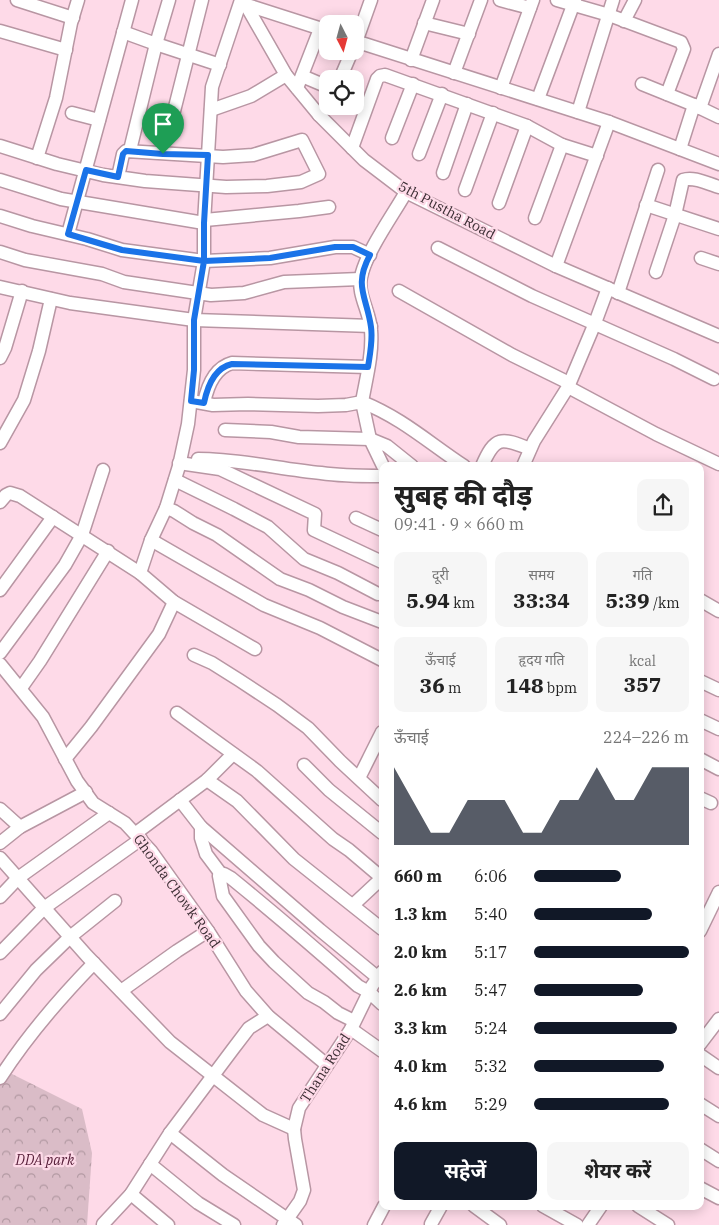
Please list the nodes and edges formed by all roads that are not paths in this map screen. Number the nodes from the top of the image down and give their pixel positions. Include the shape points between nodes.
1 (78, 0) edge
2 (132, 0) edge
3 (169, 0) edge
4 (202, 0) edge
5 (371, 0) edge
6 (433, 0) edge
7 (481, 0) edge
8 (500, 0) edge
9 (557, 0) edge
10 (612, 0) edge
11 (635, 0) edge
12 (23, 1) edge
13 (240, 2) edge
14 (574, 3) edge
15 (532, 4) edge
16 (609, 15) junction
17 (73, 18) junction
18 (364, 20) edge
19 (624, 21) junction
20 (424, 23) junction
21 (319, 28) edge
22 (123, 32) junction
23 (1, 34) edge
24 (469, 34) junction
25 (319, 40) edge
26 (156, 44) junction
27 (364, 47) edge
28 (66, 50) junction
29 (719, 54) edge
30 (187, 55) junction
31 (411, 60) junction
32 (220, 65) junction
33 (454, 73) junction
34 (286, 76) junction
35 (302, 76) junction
36 (319, 83) edge
37 (413, 84) junction
38 (642, 84) dead end
39 (297, 88) junction
40 (501, 88) junction
41 (442, 94) junction
42 (667, 94) junction
43 (538, 99) junction
44 (364, 101) edge
45 (467, 104) junction
46 (697, 106) junction
47 (211, 110) junction
48 (578, 112) junction
49 (72, 113) dead end
50 (493, 113) junction
51 (319, 115) joint
52 (359, 115) edge
53 (719, 117) edge
54 (99, 120) junction
55 (609, 122) junction
56 (170, 126) dead end
57 (527, 126) junction
58 (392, 138) dead end
59 (562, 145) junction
60 (0, 146) edge
61 (352, 148) junction
62 (680, 149) junction
63 (130, 150) junction
64 (419, 154) dead end
65 (208, 155) junction
66 (597, 156) junction
67 (36, 158) junction
68 (719, 164) edge
69 (86, 170) junction
70 (658, 170) dead end
71 (443, 173) dead end
72 (118, 177) junction
73 (0, 180) edge
74 (207, 186) junction
75 (719, 188) edge
76 (465, 190) dead end
77 (406, 192) junction
78 (77, 202) junction
79 (499, 203) dead end
80 (646, 205) junction
81 (329, 207) dead end
82 (675, 215) junction
83 (0, 216) edge
84 (535, 218) dead end
85 (204, 222) junction
86 (719, 229) edge
87 (68, 234) junction
88 (438, 248) dead end
89 (0, 252) edge
90 (370, 255) junction
91 (702, 258) dead end
92 (204, 261) junction
93 (719, 264) edge
94 (556, 266) junction
95 (656, 272) dead end
96 (360, 279) junction
97 (0, 287) edge
98 (22, 291) junction
99 (399, 291) dead end
100 (613, 291) junction
101 (198, 293) junction
102 (51, 299) junction
103 (194, 320) junction
104 (595, 323) junction
105 (371, 326) junction
106 (719, 336) edge
107 (0, 358) edge
108 (368, 367) junction
109 (714, 379) dead end
110 (569, 385) junction
111 (191, 401) junction
112 (362, 402) junction
113 (204, 403) junction
114 (225, 430) dead end
115 (370, 439) junction
116 (0, 443) edge
117 (530, 449) junction
118 (180, 461) junction
119 (381, 462) edge
120 (407, 462) edge
121 (458, 462) edge
122 (484, 462) edge
123 (525, 462) edge
124 (719, 464) edge
125 (104, 470) dead end
126 (379, 476) edge
127 (175, 480) junction
128 (0, 502) edge
129 (166, 508) junction
130 (53, 517) junction
131 (356, 518) dead end
132 (379, 529) edge
133 (82, 535) junction
134 (151, 540) junction
135 (108, 551) junction
136 (379, 561) edge
137 (140, 572) junction
138 (0, 590) edge
139 (378, 594) dead end
140 (174, 602) junction
141 (704, 603) edge
142 (719, 612) edge
143 (379, 621) edge
144 (255, 649) dead end
145 (0, 653) edge
146 (194, 655) dead end
147 (379, 658) edge
148 (0, 664) edge
149 (704, 682) edge
150 (21, 688) junction
151 (719, 690) edge
152 (176, 714) dead end
153 (704, 722) edge
154 (719, 729) edge
155 (379, 738) edge
156 (233, 754) junction
157 (65, 759) junction
158 (704, 761) edge
159 (304, 765) dead end
160 (719, 769) edge
161 (359, 778) junction
162 (207, 780) junction
163 (86, 792) junction
164 (379, 797) edge
165 (180, 800) junction
166 (0, 809) edge
167 (109, 813) junction
168 (20, 827) junction
169 (201, 827) junction
170 (379, 831) edge
171 (138, 836) junction
172 (0, 843) edge
173 (0, 858) edge
174 (221, 874) junction
175 (379, 876) edge
176 (18, 878) junction
177 (379, 881) edge
178 (719, 892) edge
179 (0, 897) edge
180 (115, 901) dead end
181 (353, 905) junction
182 (44, 908) junction
183 (704, 922) edge
184 (379, 927) edge
185 (208, 932) junction
186 (70, 937) junction
187 (0, 953) edge
188 (94, 963) junction
189 (379, 975) edge
190 (379, 980) edge
191 (121, 991) junction
192 (370, 992) junction
193 (379, 1001) edge
194 (0, 1014) edge
195 (268, 1016) junction
196 (719, 1019) edge
197 (353, 1025) junction
198 (704, 1039) edge
199 (379, 1048) edge
200 (704, 1058) edge
201 (327, 1065) junction
202 (719, 1068) edge
203 (212, 1075) junction
204 (0, 1078) edge
205 (704, 1107) edge
206 (719, 1116) edge
207 (294, 1129) junction
208 (170, 1134) junction
209 (704, 1152) edge
210 (719, 1161) edge
211 (150, 1164) junction
212 (704, 1190) edge
213 (131, 1194) junction
214 (719, 1198) edge
215 (382, 1210) edge
216 (439, 1210) edge
217 (479, 1210) edge
218 (550, 1210) edge
219 (598, 1210) edge
220 (644, 1210) edge
221 (288, 1223) edge
222 (103, 1224) edge
223 (168, 1225) edge
224 (234, 1225) edge
225 (374, 1225) edge
226 (432, 1225) edge
227 (500, 1225) edge
228 (577, 1225) edge
229 (588, 1225) edge
230 (668, 1225) edge

1 - 17 street
2 - 22 street
3 - 26 street
4 - 30 street
5 - 18 street
6 - 20 street
7 - 24 street
8 - 15 street
9 - 14 street
10 - 16 street
11 - 19 street
12 - 17 street
13 - 21 street
13 - 32 street
13 - 34 street, 5th Pustha Road
14 - 16 street
14 - 43 street
15 - 40 street
16 - 19 street
16 - 48 street
17 - 28 street
19 - 42 street via 684,45
20 - 24 street
20 - 31 street
22 - 26 street
22 - 54 street
23 - 28 street
24 - 33 street
25 - 35 street
26 - 30 street
26 - 63 street
27 - 31 street
28 - 67 street via 56,98
29 - 46 street
30 - 32 street
30 - 56 street
31 - 33 street
32 - 47 street via 212,87
33 - 40 street
34 - 39 street, 5th Pustha Road
34 - 47 street via 251,96
35 - 36 street
35 - 39 street
37 - 41 street
37 - 44 street via 380,76
37 - 58 street
38 - 42 street
39 - 51 street, 5th Pustha Road
40 - 43 street
41 - 45 street
41 - 64 street
42 - 46 street
43 - 48 street
45 - 50 street
45 - 71 street
46 - 53 street
46 - 62 street
47 - 65 street
48 - 55 street
49 - 54 street
50 - 57 street
50 - 76 street
51 - 61 street, 5th Pustha Road
52 - 61 street
54 - 69 street
55 - 62 street
55 - 66 street
57 - 59 street
57 - 79 street
59 - 66 street
59 - 84 street
60 - 67 street
61 - 77 street, 5th Pustha Road
62 - 68 street
63 - 65 street
63 - 72 street via 123,154
65 - 74 street
65 - 74 street via 253,154 302,140 319,174 301,182 267,186
66 - 94 street
67 - 69 street
69 - 72 street
69 - 78 street
70 - 80 street
72 - 74 street
73 - 78 street
74 - 85 street
75 - 82 street via 694,179 683,180
77 - 90 street
77 - 94 street, 5th Pustha Road
78 - 85 street
78 - 87 street
80 - 82 street
80 - 100 street
81 - 85 street
82 - 86 street
82 - 95 street
83 - 87 street
85 - 92 street
87 - 92 street via 122,250
88 - 104 street via 532,296
89 - 101 street via 33,262 102,274 124,282
90 - 92 street via 353,247 335,247 270,258
90 - 96 street
91 - 93 street
92 - 101 street
94 - 100 street, 5th Pustha Road
96 - 101 street via 284,282 244,293
96 - 105 street
97 - 98 street
98 - 102 street
98 - 107 street
99 - 110 street
100 - 104 street
100 - 106 street, 5th Pustha Road
101 - 103 street
102 - 103 street
102 - 116 street via 24,400
103 - 105 street
103 - 111 street
104 - 109 street
104 - 110 street
105 - 108 street
108 - 112 street
108 - 113 street via 225,365 209,384
110 - 117 street
110 - 124 street via 656,434
111 - 113 street
111 - 118 street
112 - 113 street via 318,406
112 - 115 street
112 - 121 street via 406,424
114 - 115 street
115 - 119 street
115 - 120 street via 387,446
117 - 122 street via 513,442 496,443
117 - 123 street
118 - 126 street via 217,460 318,473
118 - 127 street
118 - 136 street via 220,469 315,514 314,530
125 - 133 street
127 - 129 street
127 - 139 street via 268,527 304,559
128 - 130 street via 6,495 15,494
129 - 134 street
129 - 143 street via 232,544 280,579
130 - 133 street
130 - 138 street
131 - 132 street
133 - 135 street
133 - 145 street via 65,565
134 - 137 street
134 - 147 street via 264,605 320,628
135 - 137 street
135 - 150 street
137 - 140 street
140 - 144 street
140 - 157 street via 159,634
141 - 142 street
146 - 161 street via 212,662 308,728
148 - 150 street, Ghonda Chowk Road
149 - 151 street
150 - 157 street, Ghonda Chowk Road via 42,717
152 - 156 street
153 - 154 street
155 - 161 street
156 - 162 street
156 - 175 street
157 - 163 street, Ghonda Chowk Road
158 - 160 street
159 - 170 street
161 - 164 street
162 - 165 street
162 - 181 street via 237,802 294,859
163 - 167 street, Ghonda Chowk Road via 93,803
163 - 168 street
165 - 169 street
165 - 171 street
166 - 168 street
167 - 171 street, Ghonda Chowk Road via 126,822
167 - 176 street
168 - 172 street
169 - 174 street via 206,854
169 - 189 street via 320,930
171 - 182 street
171 - 185 street, Ghonda Chowk Road
173 - 176 street
174 - 192 street via 247,891 358,986
174 - 197 street via 219,880 223,896 259,946 308,993
176 - 179 street
176 - 182 street
177 - 181 street
178 - 183 street
180 - 186 street
181 - 184 street
182 - 186 street
182 - 187 street
185 - 191 street
185 - 195 street, Ghonda Chowk Road via 246,991
186 - 188 street
186 - 194 street via 36,970
188 - 191 street
188 - 204 street via 32,1031
190 - 192 street, Thana Road
191 - 203 street via 170,1042
192 - 193 street
192 - 197 street, Thana Road
195 - 201 street, Ghonda Chowk Road
195 - 203 street via 249,1028
196 - 198 street
197 - 199 street
197 - 201 street, Thana Road
200 - 202 street
201 - 207 street, Thana Road via 303,1100
203 - 207 street via 263,1115
203 - 208 street
205 - 206 street
207 - 221 street, Thana Road via 304,1190
208 - 211 street
208 - 221 street
209 - 210 street
211 - 213 street
211 - 224 street via 198,1202
212 - 214 street
213 - 222 street
213 - 223 street
215 - 225 street
216 - 226 street
217 - 227 street
218 - 228 street
219 - 229 street
220 - 230 street

